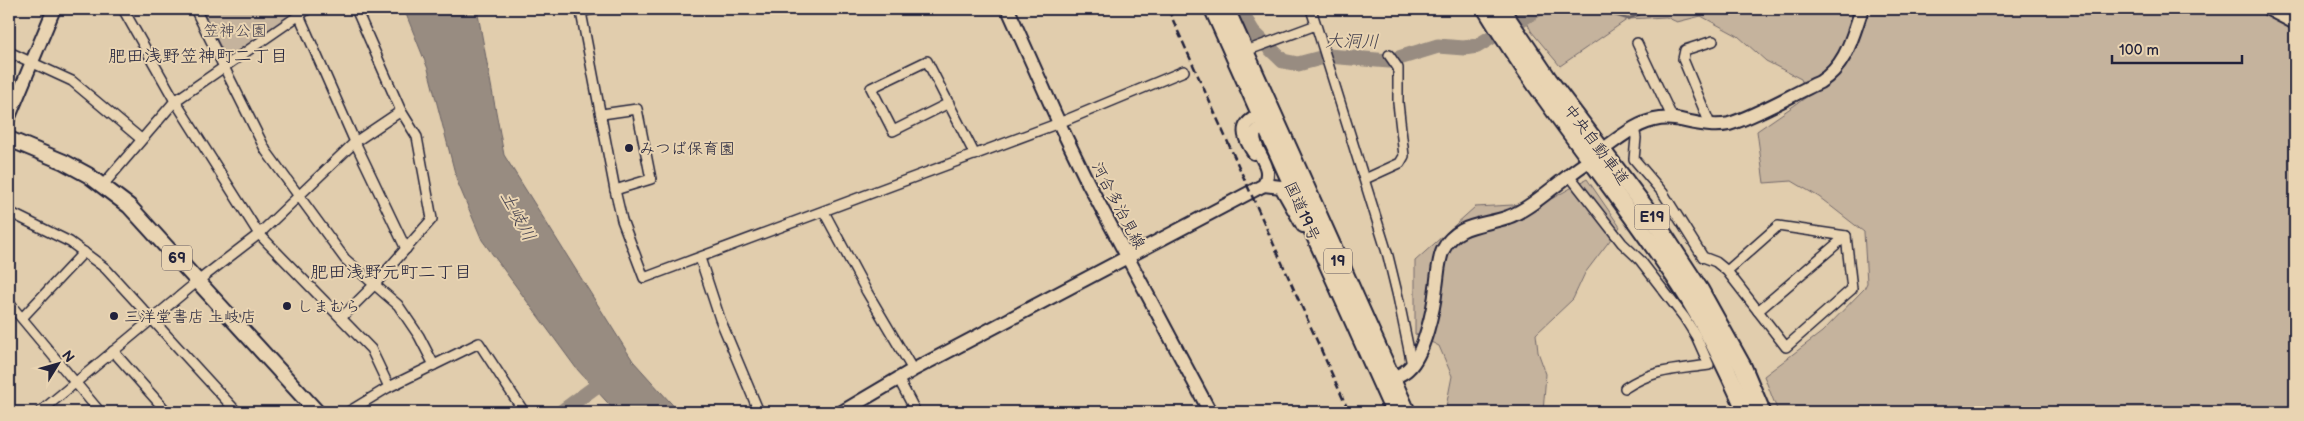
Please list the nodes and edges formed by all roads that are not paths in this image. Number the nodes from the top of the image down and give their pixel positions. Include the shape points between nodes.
1 (54, 9) edge
2 (123, 9) edge
3 (195, 9) edge
4 (308, 9) edge
5 (356, 9) edge
6 (595, 9) edge
7 (1008, 9) edge
8 (1213, 9) edge
9 (1226, 9) edge
10 (1311, 9) edge
11 (1486, 9) edge
12 (1501, 9) edge
13 (1862, 9) edge
14 (2268, 9) edge
15 (299, 15) junction
16 (2295, 23) edge
17 (1316, 25) junction
18 (1512, 38) junction
19 (1713, 41) dead end
20 (1637, 43) dead end
21 (1253, 49) junction
22 (9, 52) edge
23 (1392, 59) dead end
24 (31, 61) junction
25 (224, 67) junction
26 (1184, 71) dead end
27 (175, 101) junction
28 (949, 103) junction
29 (401, 111) junction
30 (602, 114) junction
31 (1265, 115) junction
32 (9, 117) edge
33 (1673, 118) junction
34 (1059, 123) junction
35 (1710, 124) junction
36 (1634, 127) junction
37 (9, 139) edge
38 (141, 139) junction
39 (355, 142) junction
40 (1609, 145) dead end
41 (975, 155) junction
42 (1583, 165) dead end
43 (1569, 175) junction
44 (1365, 179) junction
45 (103, 185) junction
46 (1264, 185) junction
47 (615, 190) junction
48 (1250, 191) junction
49 (299, 196) junction
50 (9, 212) edge
51 (824, 212) junction
52 (259, 234) junction
53 (1846, 236) junction
54 (406, 249) junction
55 (84, 252) junction
56 (1323, 255) junction
57 (1127, 256) junction
58 (700, 258) junction
59 (1727, 271) junction
60 (198, 281) junction
61 (374, 285) junction
62 (9, 303) edge
63 (1758, 310) junction
64 (22, 318) junction
65 (341, 318) junction
66 (152, 319) junction
67 (113, 351) junction
68 (434, 365) junction
69 (1412, 366) junction
70 (912, 370) junction
71 (898, 378) junction
72 (1387, 381) junction
73 (76, 382) junction
74 (389, 387) junction
75 (1624, 388) dead end
76 (40, 412) edge
77 (100, 412) edge
78 (167, 412) edge
79 (237, 412) edge
80 (318, 412) edge
81 (348, 412) edge
82 (524, 412) edge
83 (759, 412) edge
84 (842, 412) edge
85 (916, 412) edge
86 (1210, 412) edge
87 (1394, 412) edge
88 (1407, 412) edge
89 (1746, 412) edge
90 (1762, 412) edge

1 - 24 street
2 - 27 street
3 - 25 street
4 - 15 street
5 - 29 street
6 - 30 street via 581,12
7 - 34 street, 河合多治見線
8 - 31 highway, 国道19号 / 19
9 - 21 highway, 国道19号 / 19
10 - 17 street
11 - 18 highway, 中央自動車道 / E19
12 - 18 highway, 中央自動車道 / E19
13 - 35 street via 1848,51 1830,75 1738,120
14 - 16 street
15 - 25 street
15 - 39 street
17 - 21 street
17 - 44 street
18 - 89 highway, 中央自動車道 / E19 via 1554,113 1680,285 1724,363
18 - 90 highway, 中央自動車道 / E19 via 1651,215 1700,290 1743,367
19 - 35 street via 1685,50 1683,59
20 - 33 street
21 - 31 highway, 国道19号 / 19
22 - 24 street
23 - 44 street via 1398,68 1404,156 1400,163
24 - 32 street
24 - 38 street via 72,81
25 - 27 street
25 - 49 street via 266,151
26 - 34 street
27 - 38 street
27 - 52 street
28 - 28 street via 927,60 871,88 892,131
28 - 41 street
29 - 39 street
29 - 54 street via 417,137 432,219
30 - 47 street
30 - 47 street via 637,109 652,179
31 - 46 street via 1254,134 1258,151 1267,164
31 - 48 street via 1246,123 1243,129 1262,173 1262,178
31 - 56 highway, 国道19号 / 19
31 - 72 highway, 国道19号 / 19
33 - 35 street
33 - 36 street
34 - 41 street
34 - 57 street, 河合多治見線
36 - 40 street
36 - 59 street via 1634,159 1663,193 1703,257
37 - 45 main road, 69 via 64,162
38 - 45 street
39 - 49 street
39 - 54 street
41 - 51 street
42 - 43 street
43 - 69 street via 1510,217 1472,225 1450,239 1440,262 1427,334
43 - 75 street via 1684,317 1709,365 1658,372
44 - 69 street via 1398,297
45 - 60 main road, 69 via 129,206
46 - 48 street
46 - 56 street via 1281,186
47 - 58 street via 622,220 644,278
48 - 57 street
49 - 52 street
49 - 61 street via 345,259
50 - 55 street
51 - 58 street
51 - 70 street
52 - 60 street
52 - 65 street
53 - 59 street via 1778,226
53 - 63 street
53 - 63 street via 1852,289 1786,347
54 - 61 street
55 - 64 street
55 - 66 street via 105,268
56 - 72 highway, 国道19号 / 19
57 - 70 street
57 - 86 street, 河合多治見線
58 - 83 street via 720,319
59 - 63 street
60 - 66 street
60 - 80 main road, 69
61 - 65 street
61 - 68 street via 398,305
62 - 64 street
64 - 73 street
65 - 74 street via 371,349
66 - 67 street
66 - 79 street
67 - 73 street
67 - 78 street
68 - 74 street
68 - 82 street via 479,343
69 - 72 street
70 - 71 street
71 - 84 street
71 - 85 street
72 - 87 highway, 国道19号 / 19
72 - 88 highway, 国道19号 / 19
73 - 76 street
73 - 77 street
74 - 81 street

